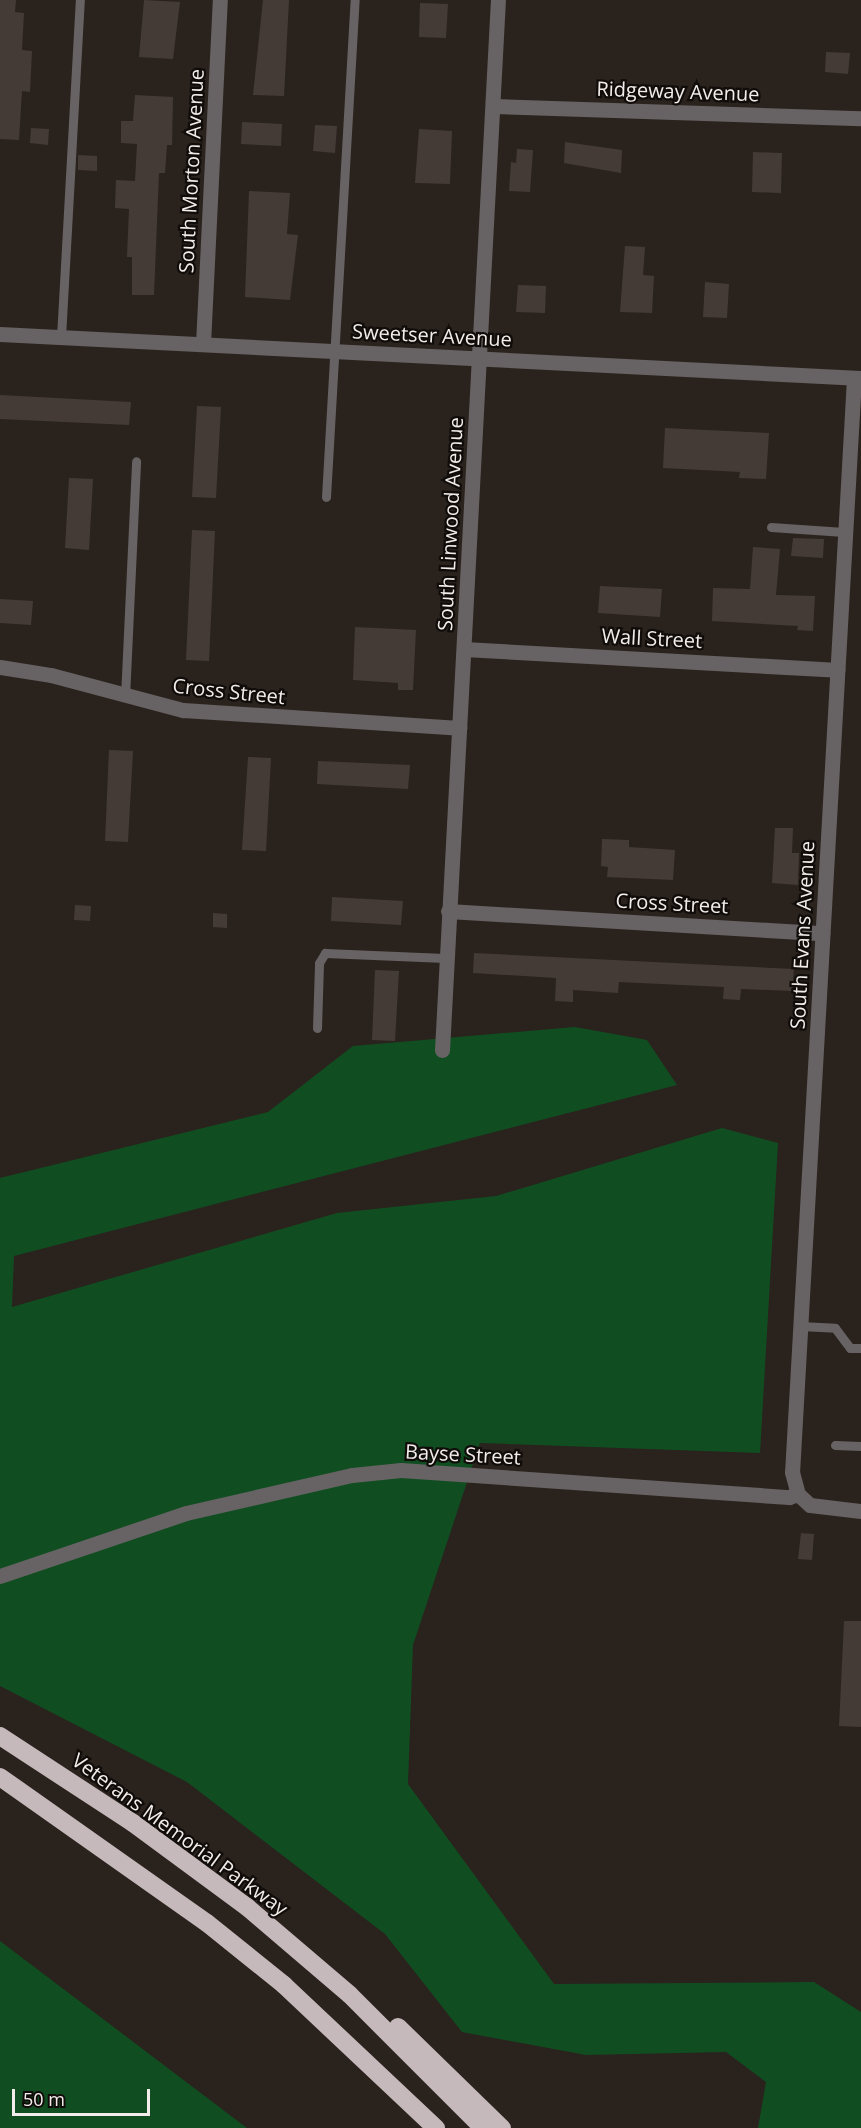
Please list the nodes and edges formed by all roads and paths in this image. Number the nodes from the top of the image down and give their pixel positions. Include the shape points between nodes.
1 (80, 0) edge
2 (220, 0) edge
3 (355, 0) edge
4 (498, 0) edge
5 (494, 106) junction
6 (861, 118) edge
7 (0, 334) edge
8 (61, 337) junction
9 (203, 344) junction
10 (334, 350) junction
11 (480, 359) junction
12 (857, 378) edge
13 (136, 461) dead end
14 (326, 497) dead end
15 (771, 527) dead end
16 (844, 532) junction
17 (464, 649) junction
18 (0, 667) edge
19 (837, 670) junction
20 (125, 697) junction
21 (459, 728) junction
22 (448, 910) junction
23 (822, 933) junction
24 (445, 958) junction
25 (317, 1028) dead end
26 (442, 1050) dead end
27 (800, 1326) junction
28 (861, 1348) edge
29 (835, 1446) dead end
30 (861, 1446) edge
31 (798, 1494) junction
32 (861, 1511) edge
33 (0, 1576) edge
34 (0, 1736) edge
35 (0, 1777) edge
36 (350, 1995) junction
37 (436, 2128) edge
38 (483, 2128) edge
39 (502, 2128) edge

1 - 8 lane
2 - 9 street, South Morton Avenue
3 - 10 lane
4 - 5 street, South Linwood Avenue
5 - 6 street, Ridgeway Avenue
5 - 11 street, South Linwood Avenue
7 - 8 street, Sweetser Avenue
8 - 9 street, Sweetser Avenue
9 - 10 street, Sweetser Avenue
10 - 11 street, Sweetser Avenue
10 - 14 lane
11 - 12 street, Sweetser Avenue
11 - 17 street, South Linwood Avenue
12 - 16 street, South Evans Avenue
13 - 20 lane
15 - 16 lane
16 - 19 street, South Evans Avenue
17 - 19 street, Wall Street
17 - 21 street, South Linwood Avenue
18 - 20 street, Cross Street via 51,675
19 - 23 street, South Evans Avenue
20 - 21 street, Cross Street via 219,715
21 - 22 street, South Linwood Avenue
22 - 23 street, Cross Street
22 - 24 street, South Linwood Avenue
23 - 27 street, South Evans Avenue
24 - 25 lane via 325,953 319,963
24 - 26 street, South Linwood Avenue
27 - 28 lane via 835,1328 850,1348
27 - 31 street, South Evans Avenue via 792,1472
29 - 30 lane
31 - 32 street via 818,1508
31 - 33 street, Bayse Street via 789,1497 400,1470 352,1475 186,1513
34 - 36 highway, Veterans Memorial Parkway via 133,1823 247,1907
35 - 37 highway via 126,1861 207,1923 284,1985
36 - 38 highway, Veterans Memorial Parkway
36 - 39 highway via 387,2018

